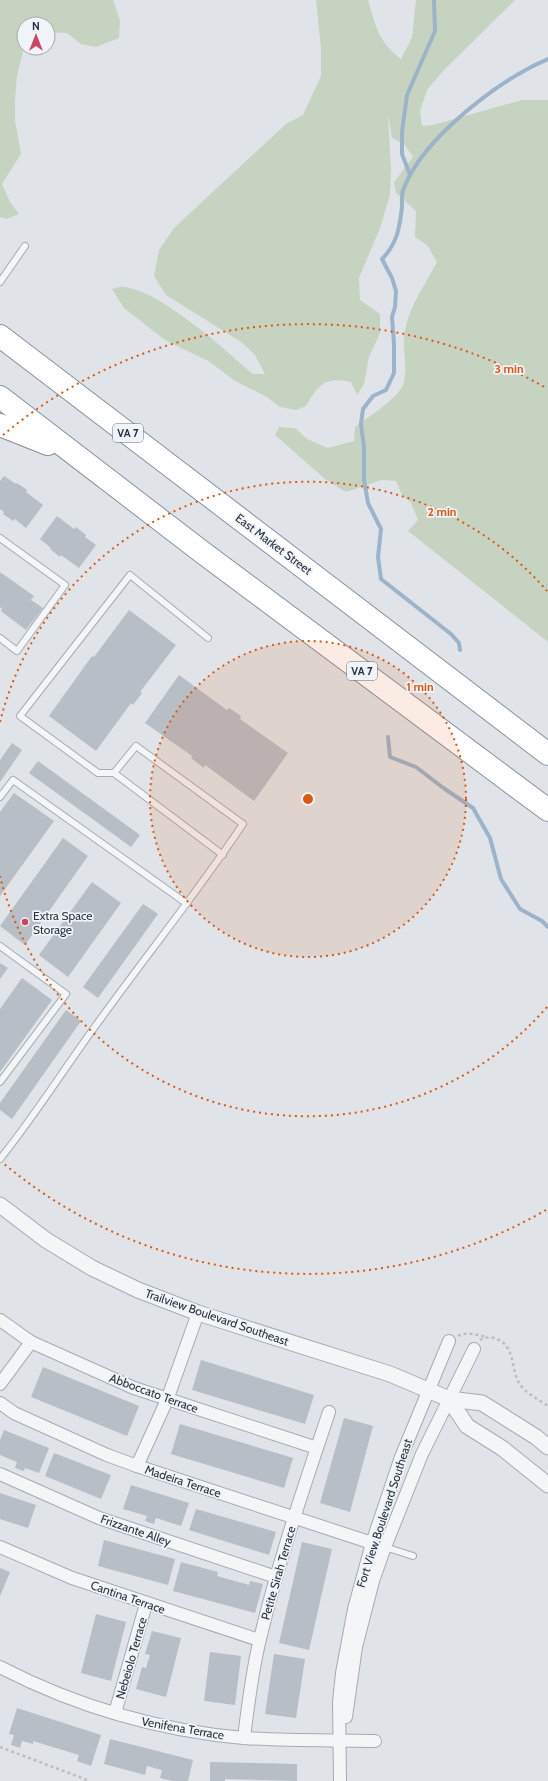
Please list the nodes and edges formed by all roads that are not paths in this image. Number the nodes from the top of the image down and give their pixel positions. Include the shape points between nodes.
1 (25, 246) dead end
2 (0, 282) edge
3 (0, 336) edge
4 (0, 397) edge
5 (0, 424) edge
6 (78, 457) junction
7 (0, 538) edge
8 (0, 638) edge
9 (208, 638) dead end
10 (485, 706) junction
11 (548, 742) edge
12 (548, 754) edge
13 (114, 773) junction
14 (523, 791) junction
15 (0, 797) edge
16 (548, 810) edge
17 (548, 816) edge
18 (223, 854) junction
19 (186, 903) junction
20 (0, 946) edge
21 (0, 1082) edge
22 (0, 1159) edge
23 (0, 1205) edge
24 (198, 1312) junction
25 (0, 1320) edge
26 (449, 1341) road end
27 (31, 1342) junction
28 (474, 1349) road end
29 (0, 1384) edge
30 (428, 1390) junction
31 (449, 1399) junction
32 (167, 1400) junction
33 (0, 1403) edge
34 (329, 1412) dead end
35 (548, 1447) edge
36 (317, 1448) junction
37 (138, 1466) junction
38 (0, 1474) edge
39 (548, 1485) edge
40 (294, 1518) junction
41 (372, 1543) junction
42 (0, 1547) edge
43 (384, 1547) junction
44 (413, 1556) dead end
45 (276, 1577) junction
46 (146, 1604) junction
47 (259, 1640) junction
48 (0, 1667) edge
49 (115, 1713) junction
50 (244, 1738) junction
51 (341, 1740) junction
52 (375, 1741) dead end
53 (340, 1781) edge

1 - 2 lane
3 - 10 highway, East Market Street / VA 7
4 - 6 highway, VA 7
5 - 6 highway
6 - 14 highway, VA 7
7 - 8 lane via 65,585 17,651
9 - 13 lane via 130,575 20,716 98,773
10 - 11 highway
10 - 12 highway, East Market Street / VA 7
13 - 18 lane
13 - 18 lane via 136,746 243,824
14 - 16 highway, VA 7
14 - 17 highway
15 - 19 lane via 13,780
18 - 19 lane
19 - 22 lane via 100,1018 27,1126
20 - 21 lane via 66,994
23 - 24 street, Trailview Boulevard Southeast via 46,1240 92,1268 138,1290
24 - 30 street, Trailview Boulevard Southeast via 390,1374
24 - 32 street
25 - 27 street, Abboccato Terrace
26 - 30 street, Fort View Boulevard Southeast
27 - 29 street
27 - 32 street, Abboccato Terrace
28 - 31 street, Fort View Boulevard Southeast
30 - 31 street, Trailview Boulevard Southeast
30 - 41 street, Fort View Boulevard Southeast via 401,1457
31 - 35 street, Trailview Boulevard Southeast via 482,1403
31 - 39 street via 467,1426 502,1448
31 - 43 street, Fort View Boulevard Southeast via 422,1454
32 - 36 street, Abboccato Terrace
32 - 37 street
33 - 37 street, Madeira Terrace via 14,1413
34 - 36 street, Petite Sirah Terrace
36 - 40 street, Petite Sirah Terrace
37 - 40 street, Madeira Terrace
38 - 45 street, Frizzante Alley via 99,1518
40 - 41 street, Madeira Terrace
40 - 45 street, Petite Sirah Terrace
41 - 51 street, Fort View Boulevard Southeast via 354,1609 342,1673 338,1715
42 - 46 street, Cantina Terrace via 72,1578
43 - 44 lane
43 - 51 street, Fort View Boulevard Southeast via 359,1634
45 - 47 street, Petite Sirah Terrace
46 - 47 street, Cantina Terrace
46 - 49 street, Nebeiolo Terrace
47 - 50 street, Petite Sirah Terrace
48 - 49 street, Venifena Terrace via 36,1685
49 - 50 street, Venifena Terrace via 178,1728
50 - 51 street, Venifena Terrace
51 - 52 street, Venifena Terrace
51 - 53 street, Fort View Boulevard Southeast

